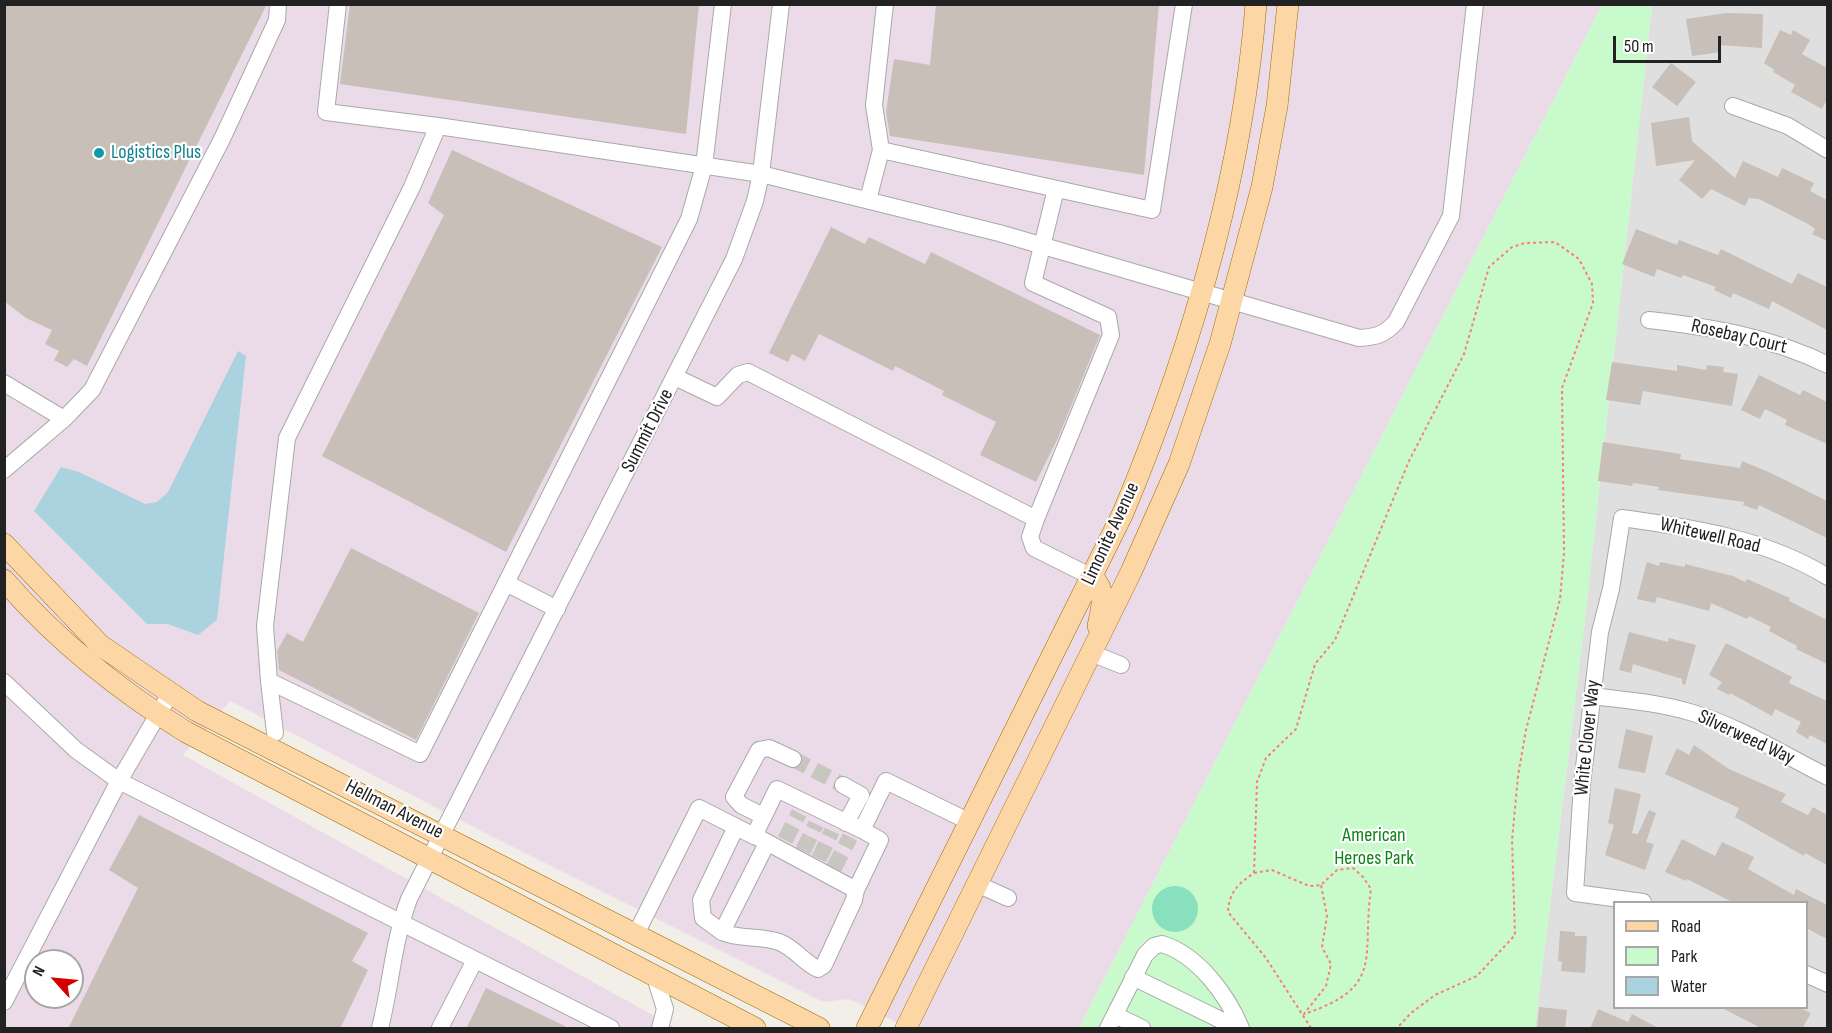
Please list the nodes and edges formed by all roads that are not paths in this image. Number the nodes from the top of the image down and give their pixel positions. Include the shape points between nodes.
1 (278, 4) edge
2 (338, 4) edge
3 (723, 4) edge
4 (781, 4) edge
5 (885, 4) edge
6 (1184, 4) edge
7 (1256, 4) edge
8 (1288, 4) edge
9 (1475, 4) edge
10 (1733, 106) dead end
11 (438, 126) junction
12 (881, 150) junction
13 (1827, 150) edge
14 (705, 166) junction
15 (761, 174) junction
16 (1056, 189) junction
17 (868, 200) junction
18 (1043, 246) junction
19 (1202, 294) junction
20 (1232, 302) junction
21 (1649, 320) dead end
22 (1827, 365) edge
23 (675, 377) junction
24 (4, 383) edge
25 (64, 419) junction
26 (4, 470) edge
27 (1622, 518) joint
28 (1036, 519) junction
29 (4, 544) edge
30 (1092, 577) junction
31 (1827, 577) edge
32 (4, 580) edge
33 (506, 583) junction
34 (557, 609) junction
35 (1091, 653) junction
36 (1121, 666) dead end
37 (4, 681) edge
38 (269, 681) junction
39 (170, 694) junction
40 (1592, 696) junction
41 (158, 715) junction
42 (275, 734) dead end
43 (794, 759) tunnel mouth
44 (1827, 777) edge
45 (119, 781) junction
46 (843, 784) tunnel mouth
47 (763, 816) junction
48 (970, 822) junction
49 (736, 826) junction
50 (847, 828) junction
51 (442, 835) junction
52 (772, 842) junction
53 (430, 859) junction
54 (977, 884) junction
55 (856, 890) junction
56 (1008, 898) dead end
57 (1629, 901) edge
58 (400, 924) junction
59 (722, 932) junction
60 (636, 934) junction
61 (475, 960) junction
62 (1808, 975) edge
63 (655, 976) junction
64 (1133, 978) junction
65 (1827, 984) edge
66 (4, 1002) edge
67 (1112, 1022) edge
68 (380, 1029) edge
69 (440, 1029) edge
70 (611, 1029) edge
71 (660, 1029) edge
72 (755, 1029) edge
73 (819, 1029) edge
74 (867, 1029) edge
75 (906, 1029) edge
76 (1142, 1029) edge
77 (1239, 1029) edge

1 - 25 street via 277,20 222,139 109,359 92,390
2 - 11 street via 326,112
3 - 14 street
4 - 15 street, Summit Drive
5 - 12 street via 874,105
6 - 16 street via 1152,210
7 - 19 main road, Limonite Avenue via 1241,117
8 - 20 main road, Limonite Avenue via 1277,106 1262,187
9 - 20 street via 1451,216 1396,322 1376,338 1359,338
10 - 13 street via 1788,126
11 - 14 street
11 - 38 street via 412,187 287,438 265,626
12 - 16 street
12 - 17 street
14 - 15 street
14 - 33 street via 689,219
15 - 17 street
15 - 23 street, Summit Drive via 734,259
16 - 18 street
17 - 18 street
18 - 19 street
18 - 28 street via 1033,283 1108,317 1111,335
19 - 20 street
19 - 30 main road, Limonite Avenue via 1151,447
20 - 35 main road, Limonite Avenue via 1179,464
21 - 22 street, Rosebay Court via 1719,329 1776,344
23 - 28 street via 717,397 738,375 748,372
23 - 34 street, Summit Drive
24 - 25 street
25 - 26 street
27 - 31 street, Whitewell Road via 1743,539
27 - 40 street, White Clover Way
28 - 30 street via 1030,537 1034,548
29 - 39 main road, Hellman Avenue via 100,645
30 - 35 main road via 1101,584 1103,595
30 - 48 main road, Limonite Avenue
32 - 41 main road, Hellman Avenue via 84,660
33 - 34 street
33 - 38 street via 420,754
34 - 51 street, Summit Drive
35 - 36 street
35 - 54 main road, Limonite Avenue
37 - 45 street via 76,750
38 - 42 street
39 - 41 street
39 - 51 main road, Hellman Avenue
40 - 44 street, Silverweed Way via 1693,713 1723,724
40 - 57 street, White Clover Way via 1575,893
41 - 45 street
41 - 53 main road, Hellman Avenue
43 - 47 street via 769,748 759,750 735,797 741,805
45 - 58 street
45 - 66 street
46 - 50 street via 861,795
47 - 50 street via 777,789 819,818
47 - 52 street
48 - 50 street via 886,781
48 - 74 main road, Limonite Avenue
49 - 52 street
49 - 59 street via 701,900 703,918
49 - 60 street via 699,808
50 - 55 street via 880,840
51 - 53 street, Summit Drive
51 - 60 main road, Hellman Avenue
52 - 55 street via 817,863
52 - 59 street
53 - 58 street, Summit Drive
53 - 63 main road, Hellman Avenue
54 - 56 street
54 - 75 main road, Limonite Avenue
55 - 59 street via 829,954 818,969 779,942
58 - 61 street
58 - 68 street, Summit Drive
60 - 73 main road, Hellman Avenue
61 - 69 street
61 - 70 street
62 - 65 street
63 - 71 street via 665,1009
63 - 72 main road, Hellman Avenue
64 - 67 street
64 - 77 street
64 - 77 street via 1149,950 1162,944 1170,946 1197,966 1217,988
67 - 76 street

